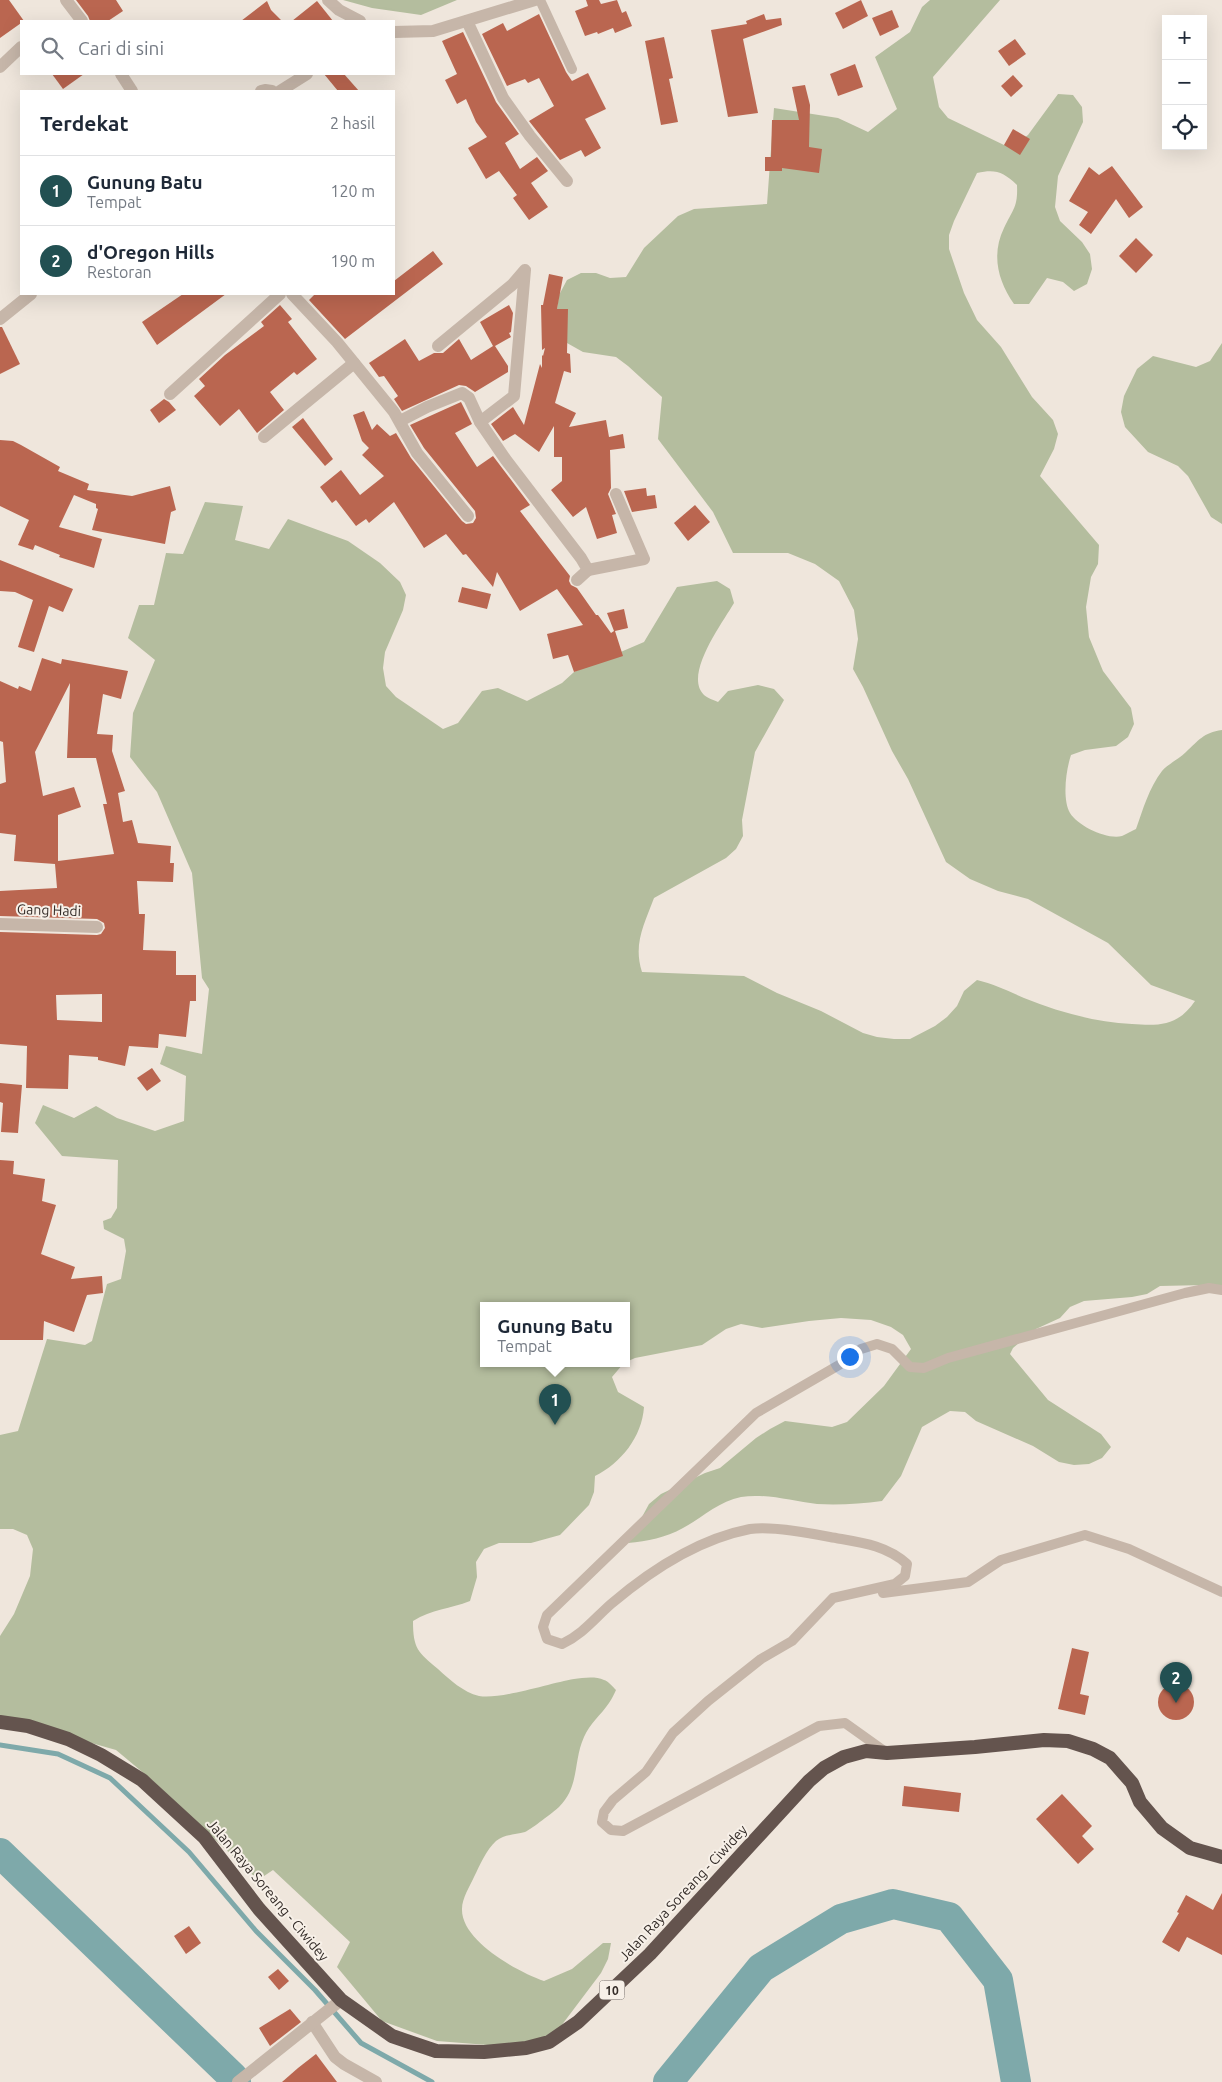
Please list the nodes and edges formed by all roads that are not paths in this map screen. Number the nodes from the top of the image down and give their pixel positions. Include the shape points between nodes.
1 (66, 0) edge
2 (328, 0) edge
3 (536, 0) edge
4 (540, 0) edge
5 (81, 20) edge
6 (358, 20) edge
7 (467, 21) junction
8 (395, 32) edge
9 (20, 48) edge
10 (0, 67) edge
11 (572, 69) dead end
12 (122, 75) edge
13 (305, 75) edge
14 (131, 90) edge
15 (282, 90) edge
16 (567, 181) dead end
17 (30, 295) edge
18 (279, 295) edge
19 (293, 295) edge
20 (0, 319) edge
21 (438, 346) dead end
22 (354, 364) junction
23 (170, 394) dead end
24 (400, 421) junction
25 (480, 422) junction
26 (264, 437) dead end
27 (616, 494) dead end
28 (468, 516) dead end
29 (588, 570) junction
30 (577, 580) dead end
31 (0, 924) edge
32 (97, 927) dead end
33 (1222, 1290) edge
34 (1222, 1591) edge
35 (833, 1598) junction
36 (0, 1722) edge
37 (887, 1753) junction
38 (1222, 1856) edge
39 (335, 2005) junction
40 (312, 2022) junction
41 (238, 2082) edge
42 (376, 2082) edge

1 - 5 street
2 - 6 street
3 - 7 street
4 - 11 lane
7 - 8 street via 433,32
7 - 16 street via 503,98
9 - 10 street
12 - 14 street
13 - 15 street
17 - 20 street
18 - 23 street
19 - 22 street
21 - 25 street via 512,285 525,270 514,396
22 - 24 street
22 - 26 street
24 - 25 street via 462,393
24 - 28 street via 417,454
25 - 29 street
27 - 29 street via 644,559
29 - 30 street
31 - 32 street, Gang Hadi
33 - 35 lane via 1208,1288 1185,1293 948,1358 924,1368 910,1367 892,1349 877,1344 861,1350 756,1413 562,1598 547,1615 543,1627 547,1639 562,1644 577,1637 648,1575 684,1552 752,1529 805,1532 881,1547 907,1564 905,1576 895,1584
34 - 35 lane via 1129,1550 1085,1535 1001,1560 968,1582
35 - 37 lane via 792,1641 761,1659 673,1732 646,1772 613,1800 604,1812 602,1822 611,1830 623,1831 819,1726 845,1724
36 - 39 highway, Jalan Raya Soreang - Ciwidey / 10 via 28,1726 68,1739 142,1780 204,1837
37 - 38 highway, Jalan Raya Soreang - Ciwidey / 10 via 1044,1740 1068,1741 1110,1758 1132,1783 1140,1802 1162,1828 1190,1848
37 - 39 highway, Jalan Raya Soreang - Ciwidey / 10 via 866,1751 844,1757 808,1781 650,1954 578,2022 549,2042 505,2051 436,2051 392,2036
39 - 40 street
40 - 41 street
40 - 42 street via 335,2057

